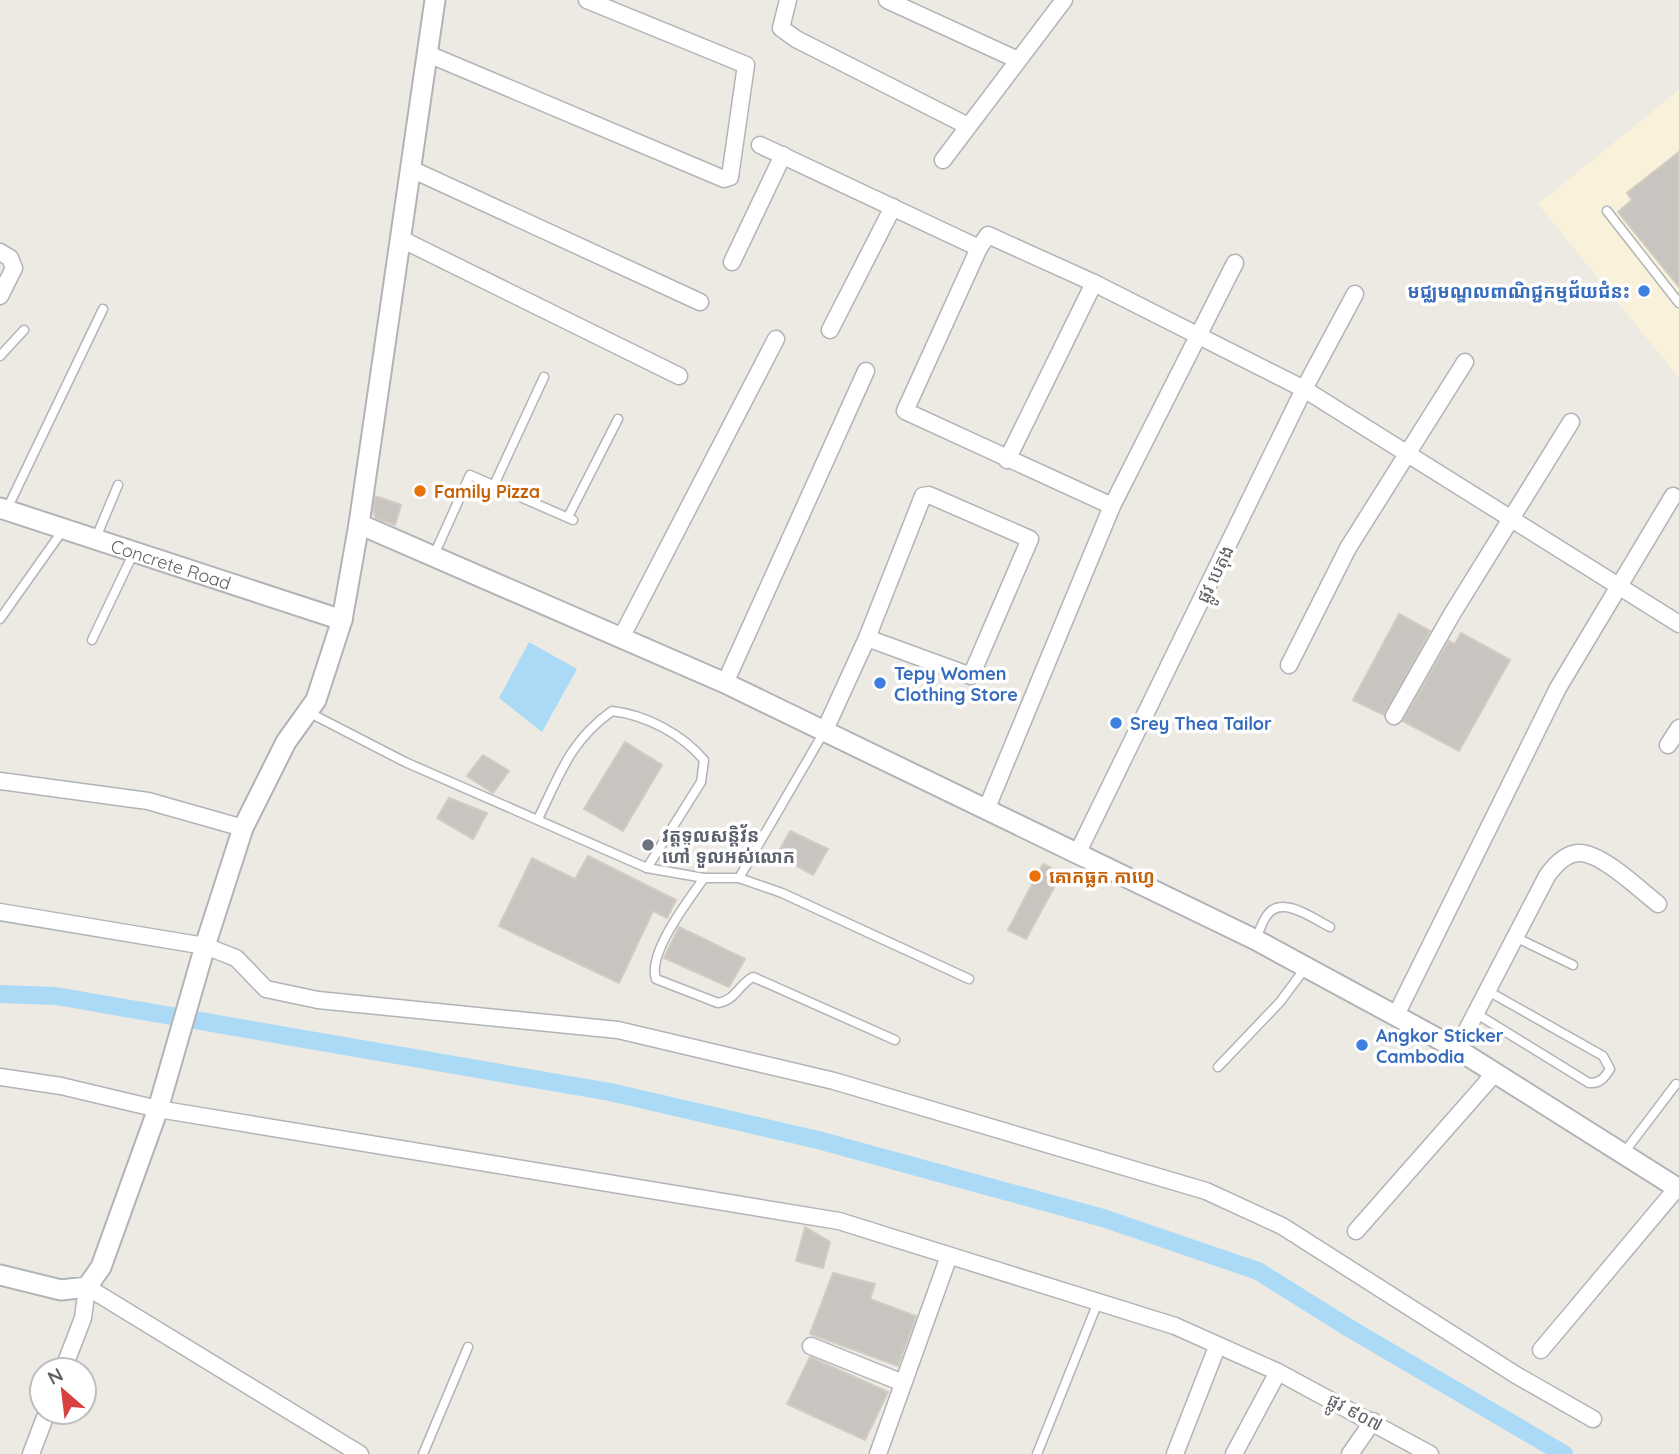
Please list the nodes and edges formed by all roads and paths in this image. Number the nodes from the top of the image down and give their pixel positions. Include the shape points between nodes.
1 (435, 0) edge
2 (587, 0) edge
3 (788, 0) edge
4 (887, 0) edge
5 (1064, 0) edge
6 (428, 54) junction
7 (1018, 60) junction
8 (968, 126) junction
9 (760, 145) dead end
10 (783, 155) junction
11 (943, 160) dead end
12 (411, 169) junction
13 (893, 207) junction
14 (1607, 211) dead end
15 (401, 239) junction
16 (979, 248) junction
17 (0, 253) edge
18 (732, 262) dead end
19 (1235, 264) dead end
20 (1094, 283) junction
21 (1355, 295) dead end
22 (0, 296) edge
23 (699, 302) dead end
24 (1679, 303) edge
25 (103, 309) dead end
26 (24, 330) dead end
27 (830, 330) dead end
28 (1198, 335) junction
29 (776, 339) dead end
30 (0, 356) edge
31 (1465, 362) dead end
32 (866, 371) dead end
33 (679, 376) dead end
34 (544, 377) dead end
35 (1304, 389) junction
36 (618, 419) dead end
37 (1572, 422) dead end
38 (1408, 455) junction
39 (1007, 460) junction
40 (118, 485) dead end
41 (494, 485) junction
42 (1673, 496) dead end
43 (1112, 506) junction
44 (3, 509) edge
45 (1511, 520) junction
46 (359, 524) junction
47 (64, 530) junction
48 (94, 540) junction
49 (134, 552) junction
50 (434, 555) junction
51 (1617, 588) junction
52 (0, 619) edge
53 (342, 620) junction
54 (1679, 624) edge
55 (621, 638) junction
56 (867, 638) junction
57 (92, 640) dead end
58 (1289, 666) dead end
59 (725, 683) junction
60 (308, 712) junction
61 (1394, 716) dead end
62 (1679, 728) edge
63 (824, 733) junction
64 (1668, 745) dead end
65 (0, 781) edge
66 (986, 810) junction
67 (538, 819) junction
68 (243, 828) junction
69 (1077, 854) junction
70 (647, 868) junction
71 (704, 878) junction
72 (739, 878) junction
73 (1658, 904) dead end
74 (0, 912) edge
75 (1330, 927) dead end
76 (1515, 937) junction
77 (1256, 940) junction
78 (203, 953) junction
79 (1573, 965) dead end
80 (1306, 967) junction
81 (968, 979) dead end
82 (1488, 991) junction
83 (1477, 1014) junction
84 (1396, 1016) junction
85 (895, 1040) dead end
86 (1457, 1049) junction
87 (1218, 1067) dead end
88 (1496, 1073) junction
89 (0, 1077) edge
90 (1676, 1084) dead end
91 (160, 1101) junction
92 (1623, 1154) junction
93 (1678, 1189) edge
94 (1356, 1231) dead end
95 (949, 1256) junction
96 (0, 1275) edge
97 (87, 1287) junction
98 (1098, 1302) junction
99 (811, 1346) dead end
100 (468, 1347) dead end
101 (1217, 1347) junction
102 (1541, 1350) dead end
103 (68, 1356) edge
104 (1278, 1372) junction
105 (903, 1383) junction
106 (1592, 1419) dead end
107 (1373, 1421) junction
108 (42, 1426) edge
109 (31, 1454) edge
110 (360, 1454) edge
111 (424, 1454) edge
112 (878, 1454) edge
113 (1037, 1454) edge
114 (1175, 1454) edge
115 (1234, 1454) edge
116 (1350, 1454) edge
117 (1430, 1454) edge

1 - 6 street
2 - 6 street via 746,65 730,177 724,179
3 - 8 street via 781,28 796,39
4 - 7 street
5 - 7 street
6 - 12 street
7 - 8 street
8 - 11 street
9 - 10 street
10 - 13 street
10 - 18 street
12 - 15 street
12 - 23 street
13 - 16 street
13 - 27 street
14 - 24 lane
15 - 33 street
15 - 46 street
16 - 20 street via 988,235
16 - 39 street via 905,411
17 - 22 street via 10,258 14,268
19 - 28 street
20 - 28 street
20 - 39 street
21 - 35 street, ផ្លូវ បេតុង
25 - 44 lane
26 - 30 lane
28 - 35 street
28 - 43 street
29 - 55 street
31 - 38 street
32 - 59 street
34 - 41 lane
35 - 38 street
35 - 69 street, ផ្លូវ បេតុង
36 - 41 lane via 570,519
37 - 45 street
38 - 45 street
38 - 58 street via 1348,548
39 - 43 street
40 - 48 lane
41 - 50 lane via 470,475
42 - 51 street
43 - 66 street
44 - 47 street, Concrete Road
45 - 51 street
45 - 61 street
46 - 50 street
46 - 53 street
47 - 48 street, Concrete Road
47 - 52 lane
48 - 49 street, Concrete Road
49 - 53 street, Concrete Road
49 - 57 lane
50 - 55 street
51 - 54 street
51 - 84 street via 1558,688
53 - 60 street
55 - 59 street
56 - 56 street via 971,676 1031,542 1028,537 926,494
56 - 63 street
59 - 63 street
60 - 67 lane via 405,762
60 - 68 street via 286,742
62 - 64 street
63 - 66 street
63 - 72 lane
65 - 68 street via 148,802
66 - 69 street
67 - 70 lane
67 - 70 lane via 587,729 612,712 635,714 692,745 704,760 701,782
68 - 78 street
69 - 77 street
70 - 71 lane
71 - 72 lane
71 - 85 lane via 654,962 656,979 718,1003 735,997 753,977
72 - 81 lane via 782,893
73 - 76 street via 1599,858 1578,853 1559,860 1547,876
74 - 78 street
75 - 77 lane via 1288,907 1278,908 1268,913
76 - 79 lane
76 - 82 street
77 - 80 street
78 - 91 street
78 - 106 street via 236,958 266,989 318,999 618,1030 834,1081 1206,1191 1282,1226
80 - 84 street
80 - 87 lane via 1280,1002
82 - 83 street
82 - 83 lane via 1602,1056 1610,1069 1605,1078 1589,1083
83 - 86 street
84 - 86 street
86 - 88 street
88 - 92 street
88 - 94 street
89 - 91 street, ផ្លូវ ៩០៧
90 - 92 lane
91 - 95 street, ផ្លូវ ៩០៧ via 839,1221
91 - 97 street via 101,1267
92 - 93 street
93 - 102 street
95 - 98 street, ផ្លូវ ៩០៧
95 - 105 street
96 - 97 street via 61,1290
97 - 103 street via 83,1318
97 - 110 street
98 - 101 street, ផ្លូវ ៩០៧ via 1175,1326
98 - 113 lane
99 - 105 street
100 - 111 lane
101 - 104 street, ផ្លូវ ៩០៧
101 - 114 street
104 - 107 street, ផ្លូវ ៩០៧
104 - 115 street
105 - 112 street
107 - 116 street
107 - 117 street, ផ្លូវ ៩០៧
108 - 109 street

